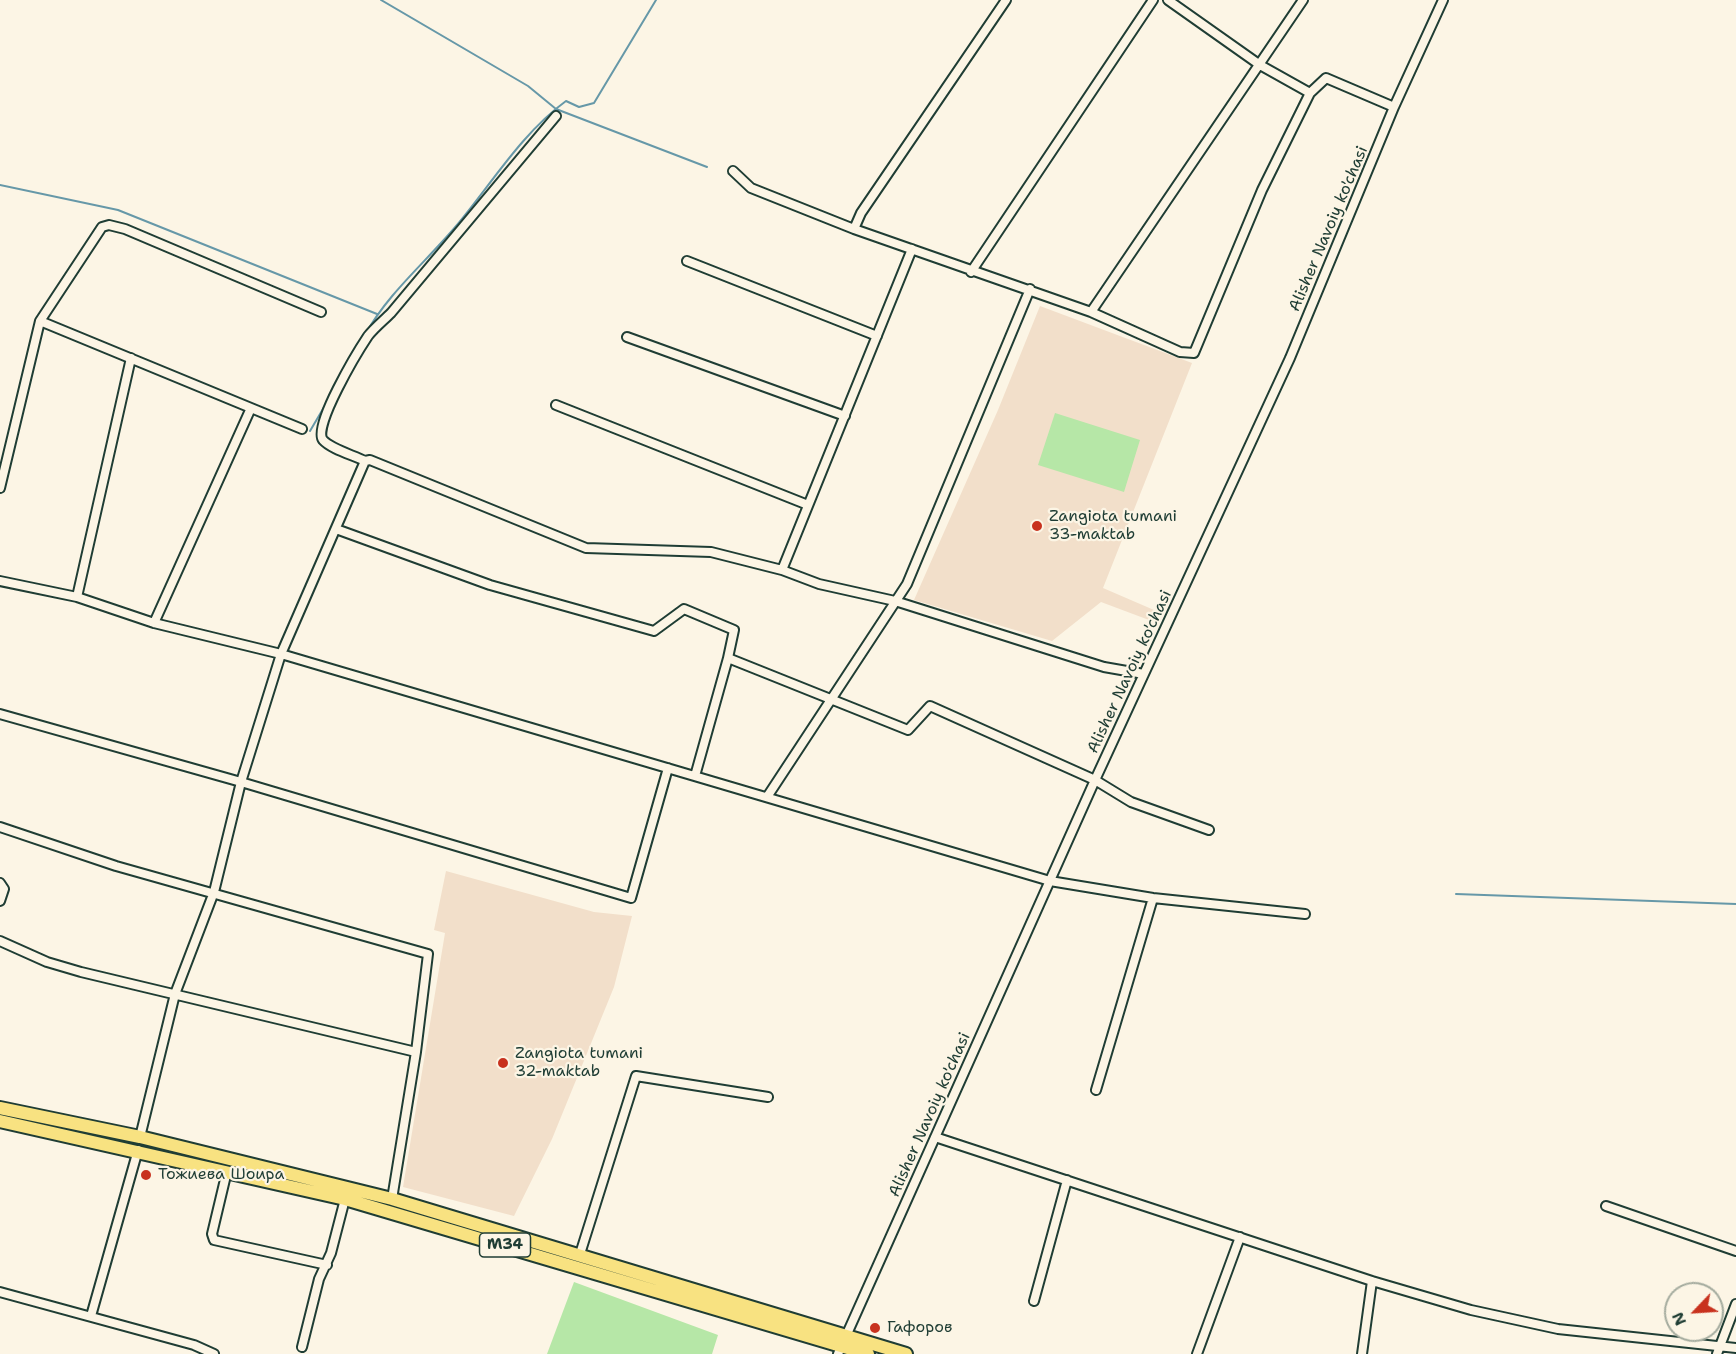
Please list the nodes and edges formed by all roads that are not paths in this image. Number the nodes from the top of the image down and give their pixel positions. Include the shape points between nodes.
1 (1006, 0) edge
2 (1153, 0) edge
3 (1168, 0) edge
4 (1302, 0) edge
5 (1443, 0) edge
6 (1260, 65) junction
7 (1310, 93) junction
8 (1395, 107) junction
9 (556, 116) dead end
10 (733, 171) dead end
11 (854, 229) junction
12 (912, 249) junction
13 (687, 261) dead end
14 (971, 272) junction
15 (1030, 289) junction
16 (321, 312) dead end
17 (1091, 312) junction
18 (40, 321) junction
19 (877, 336) junction
20 (627, 338) dead end
21 (131, 358) junction
22 (556, 405) dead end
23 (251, 408) junction
24 (844, 416) junction
25 (302, 429) dead end
26 (365, 461) junction
27 (0, 488) edge
28 (808, 505) junction
29 (336, 529) junction
30 (782, 570) junction
31 (0, 581) edge
32 (77, 597) junction
33 (895, 601) junction
34 (154, 623) junction
35 (281, 654) junction
36 (728, 658) junction
37 (1144, 674) junction
38 (830, 699) junction
39 (0, 714) edge
40 (668, 768) junction
41 (695, 776) junction
42 (1095, 780) junction
43 (241, 782) junction
44 (767, 797) junction
45 (0, 827) edge
46 (1209, 830) dead end
47 (1050, 881) junction
48 (0, 883) edge
49 (214, 892) junction
50 (1153, 898) junction
51 (0, 901) edge
52 (1305, 914) dead end
53 (0, 941) edge
54 (175, 994) junction
55 (416, 1052) junction
56 (1096, 1090) dead end
57 (768, 1097) dead end
58 (0, 1108) edge
59 (0, 1121) edge
60 (935, 1137) junction
61 (139, 1144) junction
62 (227, 1170) junction
63 (1067, 1180) junction
64 (345, 1199) junction
65 (392, 1199) junction
66 (1606, 1206) dead end
67 (1240, 1237) junction
68 (1736, 1251) edge
69 (580, 1254) junction
70 (327, 1265) junction
71 (1372, 1281) junction
72 (0, 1292) edge
73 (1034, 1301) dead end
74 (1736, 1304) edge
75 (91, 1316) junction
76 (841, 1345) edge
77 (302, 1347) dead end
78 (1736, 1348) edge
79 (1719, 1350) edge
80 (214, 1354) edge
81 (868, 1354) edge
82 (906, 1354) edge
83 (1197, 1354) edge
84 (1362, 1354) edge

1 - 11 street via 861,213
2 - 14 street
3 - 6 street
4 - 6 street
5 - 8 street, Alisher Navoiy ko'chasi
6 - 7 street
6 - 17 street
7 - 8 street via 1326,78
7 - 17 street via 1262,189 1194,353 1180,352
8 - 37 street, Alisher Navoiy ko'chasi via 1290,358
9 - 26 street via 369,335 345,377 321,424 320,434 324,441
10 - 11 street via 751,188
11 - 12 street
12 - 14 street
12 - 19 street
13 - 19 street
14 - 15 street
15 - 17 street
15 - 33 street via 907,584
16 - 18 street via 109,225 102,227
18 - 21 street
18 - 27 street
19 - 24 street
20 - 24 street
21 - 23 street
21 - 32 street
22 - 28 street
23 - 25 street
23 - 34 street
24 - 28 street
26 - 29 street
26 - 30 street via 586,548 711,552
28 - 30 street
29 - 35 street
29 - 36 street via 490,585 654,631 684,609 734,630
30 - 33 street via 819,584
31 - 32 street
32 - 34 street
33 - 37 street via 1104,667
33 - 38 street
34 - 35 street
35 - 40 street
35 - 43 street
36 - 38 street
36 - 41 street
37 - 42 street, Alisher Navoiy ko'chasi
38 - 42 street via 908,730 930,706
38 - 44 street
39 - 43 street
40 - 41 street
40 - 43 street via 631,898
41 - 44 street
42 - 46 street via 1131,802
42 - 47 street, Alisher Navoiy ko'chasi
43 - 49 street
44 - 47 street
45 - 49 street via 116,866
47 - 50 street
47 - 60 street, Alisher Navoiy ko'chasi
48 - 51 street via 4,889
49 - 54 street
49 - 55 street via 428,954
50 - 52 street
50 - 56 street
53 - 54 street via 47,962
54 - 55 street
54 - 61 street
55 - 65 street
57 - 69 street via 636,1076
58 - 61 main road, M34
59 - 61 main road, M34
60 - 63 street
60 - 76 street, Alisher Navoiy ko'chasi
61 - 62 main road, M34
61 - 65 main road, M34
61 - 75 street
62 - 64 main road, M34
62 - 70 street via 212,1234 214,1240
63 - 67 street
63 - 73 street
64 - 70 street
64 - 76 main road, M34
65 - 69 main road, M34
66 - 68 street
67 - 71 street
67 - 83 street
69 - 76 main road, M34
70 - 77 street via 319,1279
71 - 79 street via 1471,1310 1558,1329
71 - 84 street
72 - 75 street
74 - 79 street
75 - 80 street
76 - 81 main road, M34
76 - 82 main road, M34
78 - 79 street

